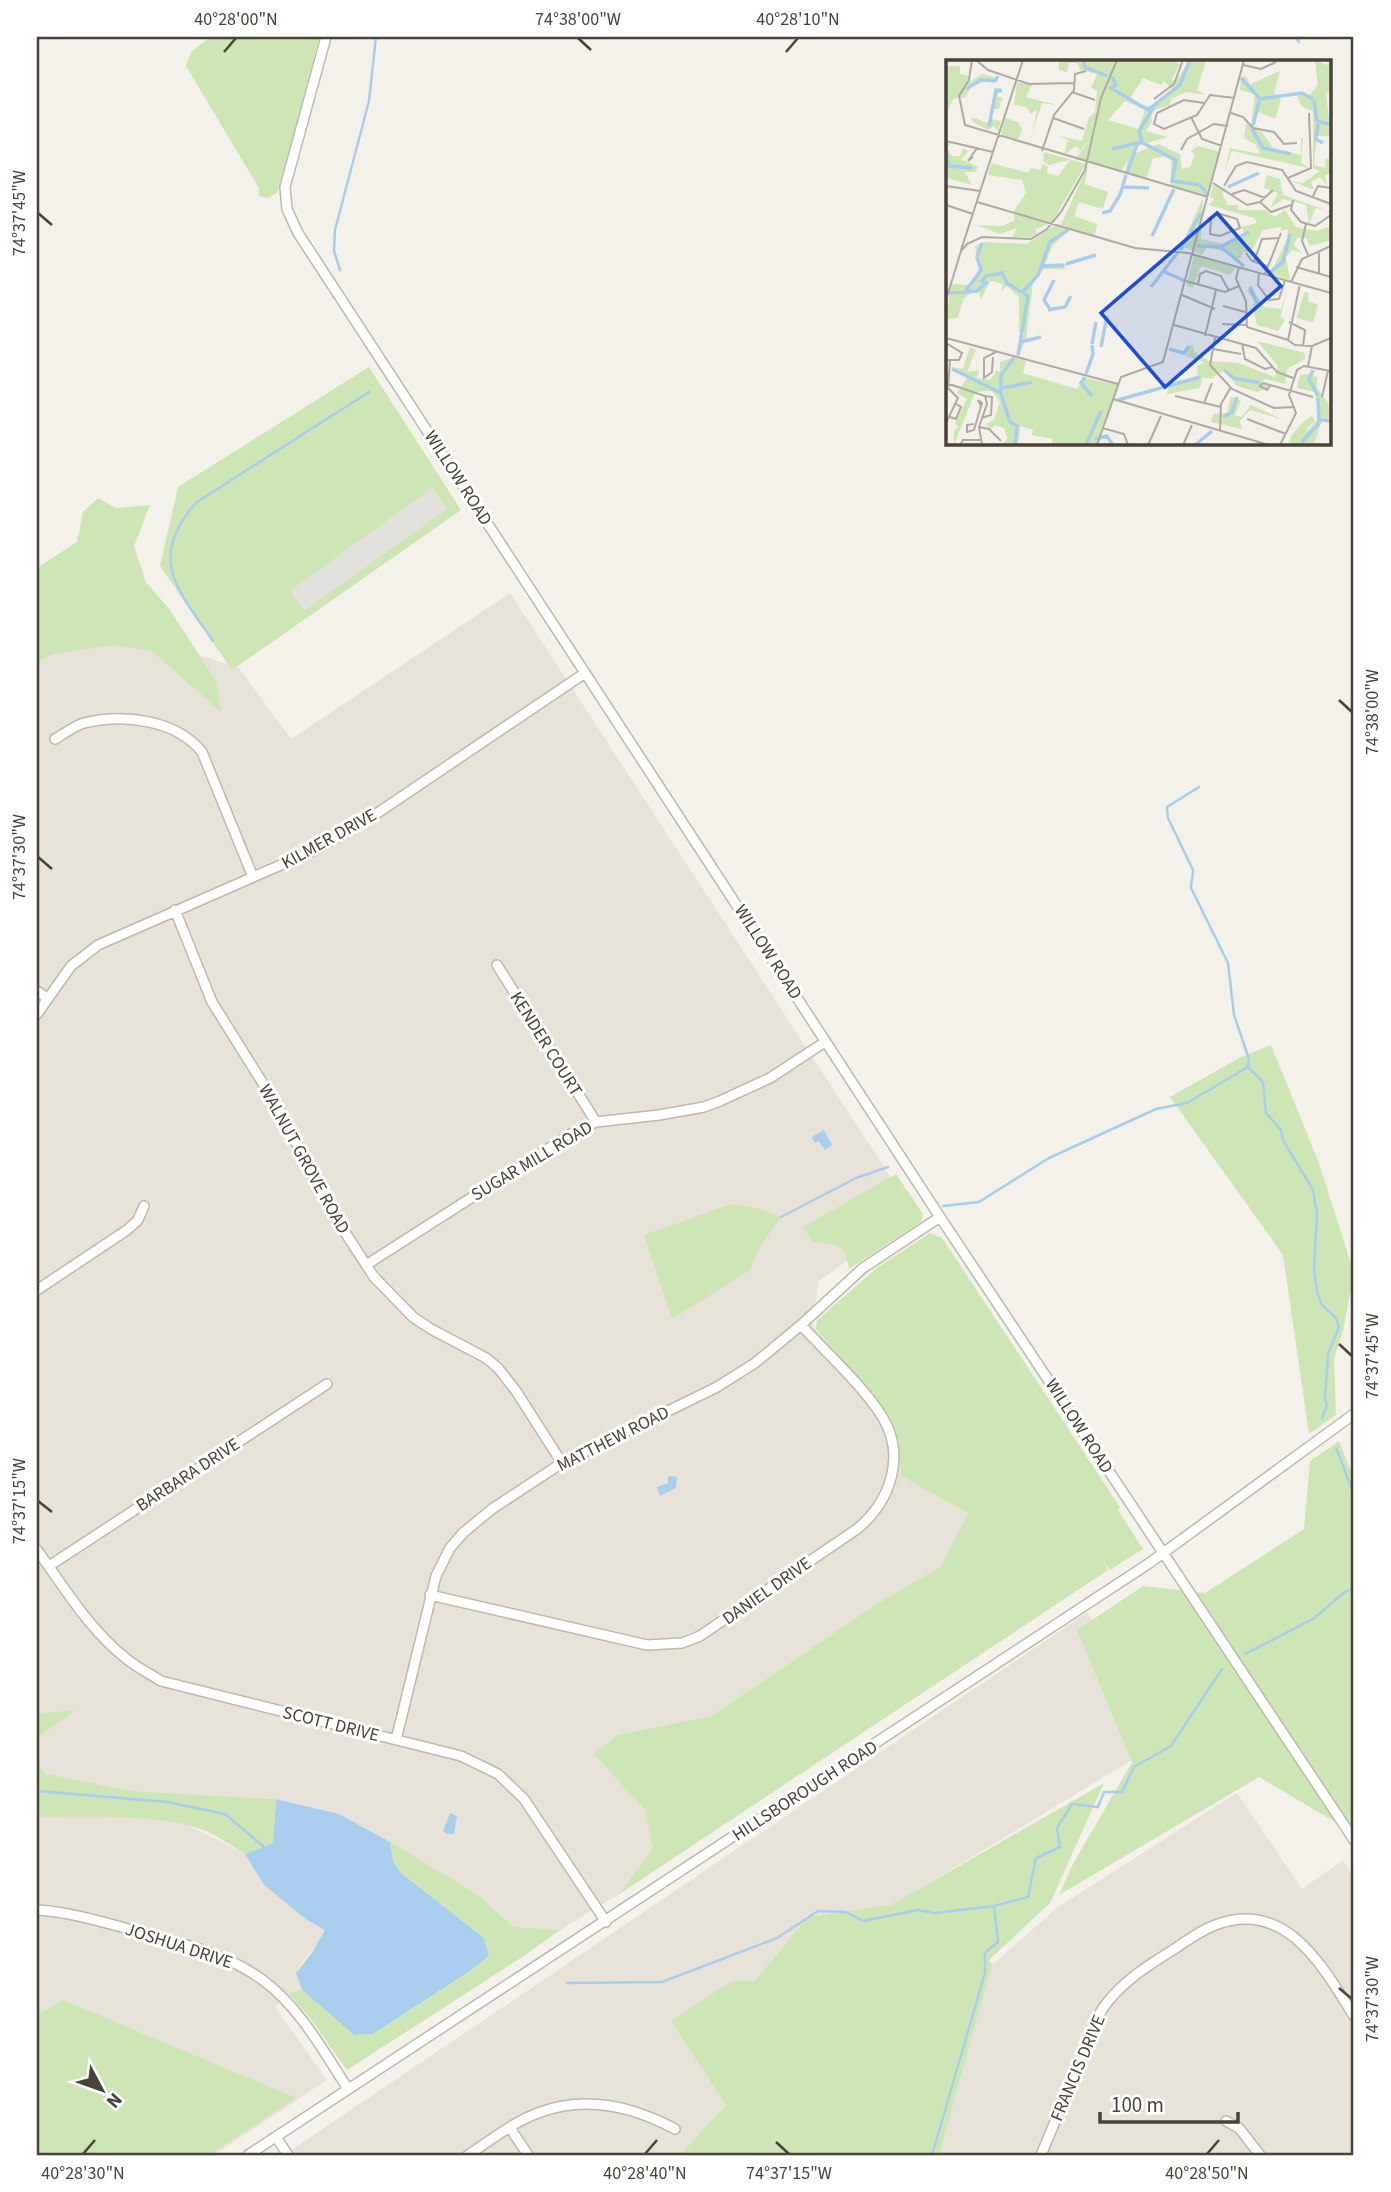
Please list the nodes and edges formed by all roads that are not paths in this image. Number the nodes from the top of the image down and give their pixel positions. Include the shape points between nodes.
1 (326, 37) edge
2 (585, 673) junction
3 (55, 739) dead end
4 (253, 877) junction
5 (175, 910) junction
6 (497, 965) dead end
7 (37, 991) edge
8 (47, 998) junction
9 (37, 1014) edge
10 (825, 1042) junction
11 (596, 1122) junction
12 (144, 1206) dead end
13 (940, 1217) junction
14 (366, 1265) junction
15 (37, 1290) edge
16 (801, 1325) junction
17 (327, 1384) dead end
18 (1354, 1414) edge
19 (562, 1463) junction
20 (37, 1549) edge
21 (1163, 1554) junction
22 (49, 1566) junction
23 (430, 1595) junction
24 (396, 1740) junction
25 (1354, 1840) edge
26 (37, 1910) edge
27 (606, 1922) junction
28 (1351, 2004) edge
29 (1354, 2016) edge
30 (348, 2090) junction
31 (1226, 2121) dead end
32 (510, 2127) junction
33 (675, 2129) dead end
34 (276, 2137) junction
35 (248, 2155) edge
36 (288, 2155) edge
37 (468, 2155) edge
38 (528, 2155) edge
39 (1041, 2155) edge
40 (1260, 2155) edge

1 - 2 street, WILLOW ROAD via 287,176 284,198 289,218
2 - 4 street, KILMER DRIVE via 379,812 315,850
2 - 10 street, WILLOW ROAD
3 - 4 street via 83,723 125,720 161,724 193,741 202,752
4 - 5 street, KILMER DRIVE
5 - 8 street, KILMER DRIVE via 83,954
5 - 14 street, WALNUT GROVE ROAD via 212,1002 282,1114 326,1203
6 - 11 street, KENDER COURT
7 - 8 street
8 - 9 street, KILMER DRIVE
10 - 11 street, SUGAR MILL ROAD via 770,1078 704,1107
10 - 13 street, WILLOW ROAD
11 - 14 street, SUGAR MILL ROAD
12 - 15 street via 127,1230
13 - 16 street, MATTHEW ROAD via 863,1268
13 - 21 street, WILLOW ROAD
14 - 19 street, WALNUT GROVE ROAD via 413,1317 498,1368
16 - 19 street, MATTHEW ROAD via 717,1387
16 - 23 street, DANIEL DRIVE via 875,1406 889,1430 894,1457 890,1484 876,1510 857,1529 708,1631 664,1646
17 - 22 street, BARBARA DRIVE
18 - 21 street, HILLSBOROUGH ROAD
19 - 23 street, MATTHEW ROAD via 463,1533 442,1562
20 - 22 street, SCOTT DRIVE
21 - 25 street, WILLOW ROAD
21 - 27 street, HILLSBOROUGH ROAD
22 - 24 street, SCOTT DRIVE via 102,1636 129,1661 161,1681
23 - 24 street, MATTHEW ROAD
24 - 27 street, SCOTT DRIVE via 473,1760 505,1780 524,1799
26 - 30 street, JOSHUA DRIVE via 187,1945 241,1966 289,2004
27 - 30 street, HILLSBOROUGH ROAD
28 - 29 street, FRANCIS DRIVE
28 - 39 street, FRANCIS DRIVE via 1309,1950 1288,1932 1248,1920 1206,1929 1140,1971 1102,2010
30 - 34 street, HILLSBOROUGH ROAD
31 - 40 street via 1240,2128
32 - 33 street via 538,2113 585,2104 621,2107
32 - 37 street
32 - 38 street
34 - 35 street, HILLSBOROUGH ROAD
34 - 36 street

